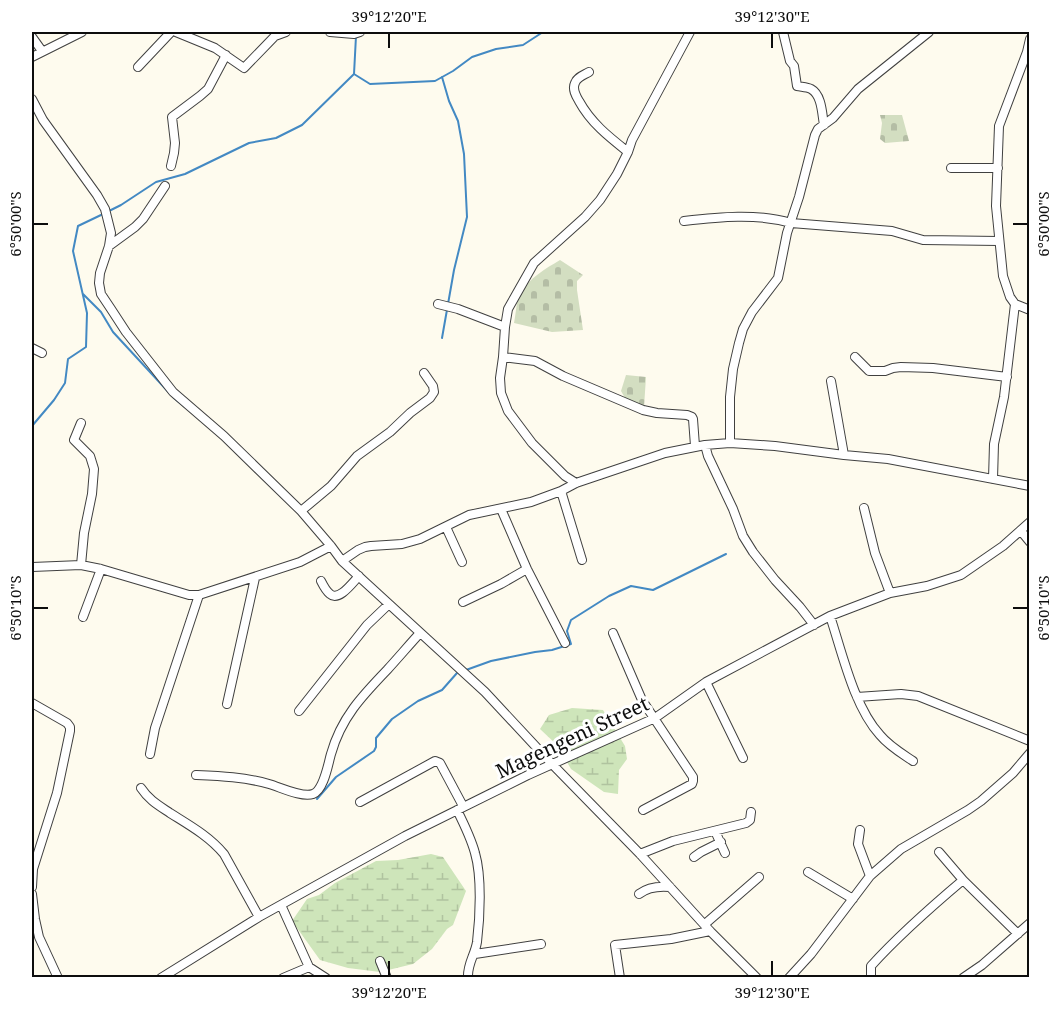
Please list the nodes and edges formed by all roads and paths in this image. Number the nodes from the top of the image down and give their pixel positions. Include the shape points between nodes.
1 (82, 32) edge
2 (171, 32) edge
3 (176, 32) edge
4 (286, 32) edge
5 (330, 32) edge
6 (360, 32) edge
7 (690, 32) edge
8 (783, 32) edge
9 (928, 32) edge
10 (32, 37) edge
11 (1029, 39) edge
12 (42, 51) junction
13 (226, 55) junction
14 (32, 57) edge
15 (1027, 59) edge
16 (138, 67) dead end
17 (590, 72) dead end
18 (32, 99) edge
19 (824, 125) junction
20 (628, 152) junction
21 (171, 166) dead end
22 (951, 168) dead end
23 (998, 168) junction
24 (165, 186) dead end
25 (684, 221) dead end
26 (791, 223) junction
27 (999, 241) junction
28 (110, 246) junction
29 (438, 304) dead end
30 (1015, 304) junction
31 (1029, 310) edge
32 (504, 327) junction
33 (32, 348) edge
34 (42, 353) dead end
35 (503, 357) junction
36 (855, 357) dead end
37 (424, 372) dead end
38 (1007, 377) junction
39 (831, 381) dead end
40 (81, 423) dead end
41 (730, 443) junction
42 (705, 445) junction
43 (695, 446) junction
44 (844, 455) junction
45 (993, 479) junction
46 (576, 483) junction
47 (1029, 486) edge
48 (561, 491) junction
49 (864, 508) dead end
50 (501, 509) junction
51 (301, 511) junction
52 (1029, 522) edge
53 (446, 526) junction
54 (1022, 531) junction
55 (1029, 542) edge
56 (331, 546) junction
57 (582, 560) dead end
58 (342, 561) junction
59 (462, 562) dead end
60 (81, 565) junction
61 (32, 567) edge
62 (101, 569) junction
63 (526, 569) junction
64 (358, 576) junction
65 (255, 578) junction
66 (321, 581) dead end
67 (890, 593) junction
68 (199, 595) junction
69 (463, 602) dead end
70 (389, 604) junction
71 (830, 616) junction
72 (83, 617) dead end
73 (814, 625) junction
74 (420, 633) junction
75 (613, 633) dead end
76 (565, 643) dead end
77 (706, 682) junction
78 (857, 697) junction
79 (32, 703) edge
80 (227, 704) dead end
81 (299, 711) dead end
82 (655, 718) junction
83 (1029, 741) edge
84 (1029, 753) edge
85 (150, 754) dead end
86 (743, 758) dead end
87 (912, 761) dead end
88 (552, 764) junction
89 (196, 775) dead end
90 (141, 788) dead end
91 (360, 802) dead end
92 (460, 808) junction
93 (643, 810) dead end
94 (751, 812) dead end
95 (860, 830) dead end
96 (715, 831) junction
97 (721, 842) junction
98 (939, 852) dead end
99 (725, 853) dead end
100 (640, 854) junction
101 (694, 857) dead end
102 (32, 868) edge
103 (808, 872) dead end
104 (870, 876) junction
105 (759, 877) dead end
106 (963, 880) junction
107 (32, 887) edge
108 (670, 887) junction
109 (32, 894) edge
110 (639, 894) dead end
111 (852, 899) junction
112 (281, 905) junction
113 (259, 917) junction
114 (1029, 923) edge
115 (708, 927) junction
116 (1018, 934) junction
117 (541, 944) dead end
118 (475, 954) junction
119 (380, 961) dead end
120 (309, 967) junction
121 (58, 978) edge
122 (161, 978) edge
123 (283, 978) edge
124 (326, 978) edge
125 (387, 978) edge
126 (468, 978) edge
127 (620, 978) edge
128 (758, 978) edge
129 (789, 978) edge
130 (871, 978) edge
131 (963, 978) edge

1 - 12 street
2 - 16 street
3 - 13 street
4 - 13 street via 275,36 244,68
5 - 6 street
7 - 20 street
8 - 19 street via 794,66 795,84 816,92
9 - 19 street via 858,89
10 - 12 street
11 - 15 street
12 - 14 street
13 - 21 street via 208,89 172,117 175,143
15 - 23 street via 999,126
17 - 20 street via 575,83 576,96 595,125
18 - 28 street via 105,209
19 - 26 street via 815,135
20 - 32 street via 600,200 534,263 508,309
22 - 23 street
23 - 27 street
24 - 28 street via 143,219
25 - 26 street via 725,217
26 - 27 street via 892,231 923,240
26 - 41 street via 778,278 752,312 739,343 730,397
27 - 30 street via 1003,276
28 - 51 street via 100,273 101,294 126,332 173,392 225,436
29 - 32 street
30 - 31 street
30 - 38 street
32 - 35 street
33 - 34 street
35 - 43 street via 535,361 643,410 692,417
35 - 46 street via 501,393 508,411 532,443
36 - 38 street via 870,370 933,368
37 - 51 street via 433,386 430,398 357,456 331,486
38 - 45 street via 994,444
39 - 44 street
40 - 60 street via 74,442 90,456 94,469
41 - 42 street
41 - 44 street
42 - 43 street
42 - 73 street via 743,536
43 - 46 street
44 - 45 street via 888,459
45 - 47 street
46 - 48 street
48 - 50 street
48 - 57 street
49 - 67 street
50 - 53 street
50 - 63 street
51 - 56 street
52 - 54 street, Magengeni Street
53 - 58 street via 402,544 365,547
53 - 59 street
54 - 55 street
54 - 67 street, Magengeni Street via 961,575
56 - 58 street
56 - 65 street
58 - 64 street
60 - 61 street
60 - 62 street
62 - 68 street
62 - 72 street
63 - 69 street
63 - 76 street
64 - 66 street via 333,597
64 - 70 street
65 - 68 street
65 - 80 street
67 - 71 street, Magengeni Street
68 - 85 street
70 - 74 street
70 - 81 street via 367,625
71 - 73 street, Magengeni Street
71 - 78 street
73 - 77 street, Magengeni Street
74 - 88 street via 484,692
74 - 89 street via 343,722 318,792 302,794 241,778
75 - 82 street via 642,700
77 - 82 street, Magengeni Street
77 - 86 street
78 - 83 street via 918,696
78 - 87 street via 880,736
79 - 102 street via 67,723 70,731 57,793
82 - 88 street, Magengeni Street
82 - 93 street via 693,781
84 - 104 street via 981,801 902,849
88 - 92 street, Magengeni Street
88 - 100 street
90 - 113 street via 154,804 220,849
91 - 92 street via 435,761 440,762
92 - 112 street, Magengeni Street
92 - 118 street via 476,853 479,888
94 - 96 street via 746,823
95 - 104 street via 858,844
96 - 97 street
96 - 100 street
97 - 99 street
97 - 101 street
98 - 106 street
100 - 108 street
102 - 107 street
103 - 111 street
104 - 111 street
105 - 115 street
106 - 116 street
106 - 130 street via 887,948 871,966
108 - 110 street via 658,886
108 - 115 street
109 - 121 street via 39,937
111 - 129 street
112 - 113 street, Magengeni Street
112 - 120 street
113 - 122 street, Magengeni Street
114 - 116 street
115 - 127 street via 671,939 615,945
115 - 128 street
116 - 131 street
117 - 118 street
118 - 126 street via 467,970
119 - 125 street
120 - 123 street
120 - 124 street

